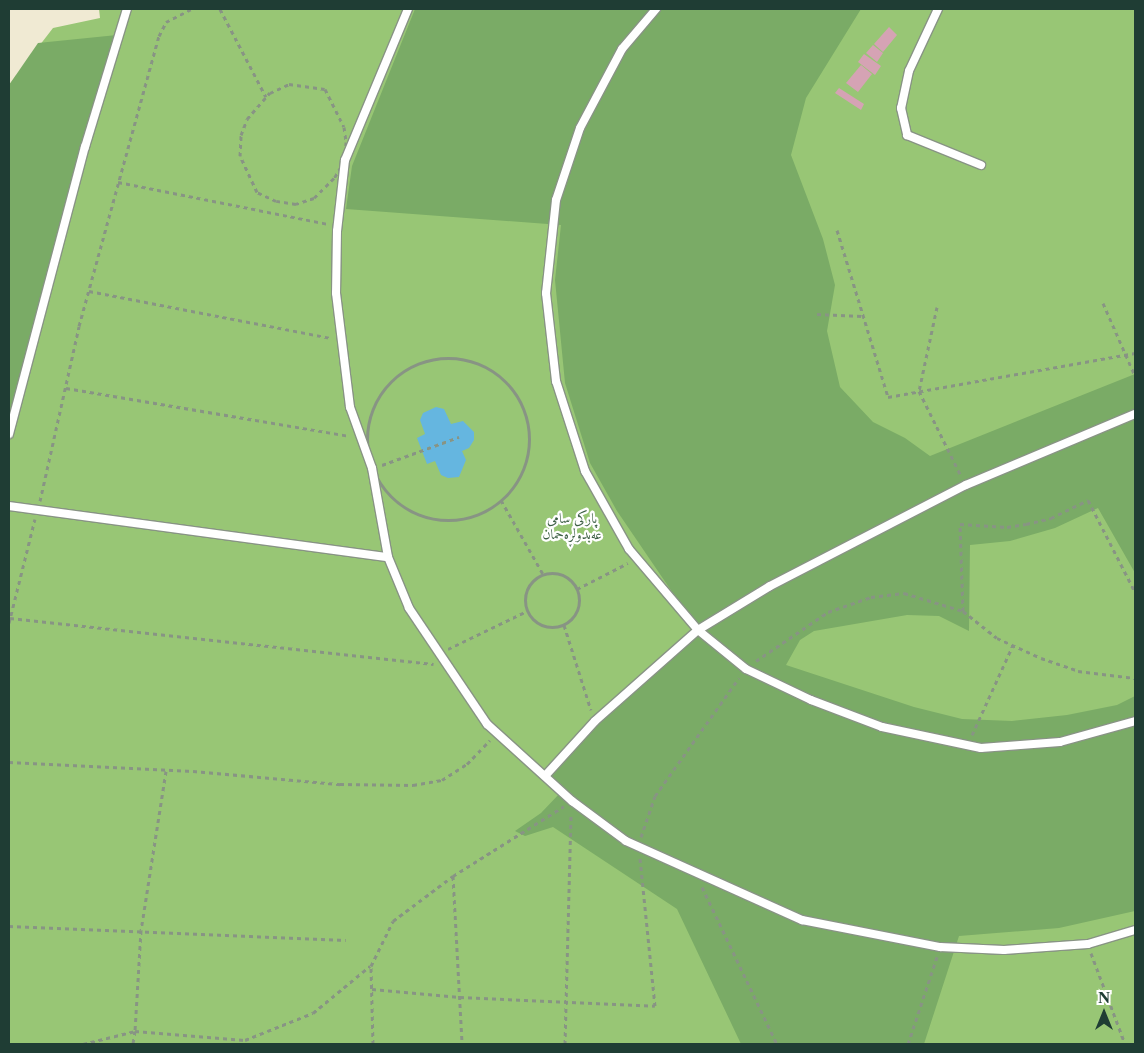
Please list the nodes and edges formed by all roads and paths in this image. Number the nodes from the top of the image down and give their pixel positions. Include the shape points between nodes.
1 (127, 9) edge
2 (191, 9) edge
3 (220, 9) edge
4 (408, 9) edge
5 (656, 9) edge
6 (938, 9) edge
7 (266, 97) junction
8 (345, 160) junction
9 (981, 165) dead end
10 (118, 182) junction
11 (338, 226) junction
12 (837, 230) dead end
13 (89, 291) junction
14 (1103, 303) dead end
15 (937, 307) dead end
16 (817, 314) dead end
17 (862, 316) junction
18 (342, 340) junction
19 (1135, 353) edge
20 (1126, 355) junction
21 (1135, 376) edge
22 (66, 388) junction
23 (918, 391) junction
24 (1135, 414) edge
25 (9, 434) edge
26 (459, 437) dead end
27 (361, 438) junction
28 (372, 468) junction
29 (966, 486) junction
30 (501, 500) junction
31 (9, 506) edge
32 (37, 511) junction
33 (388, 557) junction
34 (637, 559) junction
35 (543, 574) junction
36 (577, 588) junction
37 (1135, 592) edge
38 (527, 611) junction
39 (963, 611) junction
40 (10, 618) edge
41 (9, 623) edge
42 (564, 625) junction
43 (698, 630) junction
44 (1013, 646) junction
45 (438, 653) junction
46 (446, 665) junction
47 (746, 669) junction
48 (1135, 678) edge
49 (1135, 720) edge
50 (595, 721) junction
51 (497, 733) junction
52 (968, 744) junction
53 (9, 762) edge
54 (166, 771) junction
55 (545, 776) junction
56 (572, 801) junction
57 (638, 846) junction
58 (696, 875) junction
59 (454, 876) junction
60 (9, 926) edge
61 (141, 930) junction
62 (1135, 930) edge
63 (346, 940) dead end
64 (1088, 944) junction
65 (940, 947) junction
66 (371, 966) junction
67 (372, 989) junction
68 (460, 997) junction
69 (566, 1002) junction
70 (135, 1031) junction
71 (83, 1044) edge
72 (133, 1044) edge
73 (373, 1044) edge
74 (462, 1044) edge
75 (565, 1044) edge
76 (777, 1044) edge
77 (908, 1044) edge
78 (1125, 1044) edge

1 - 25 lane via 84,147
2 - 10 path via 166,22 160,36
3 - 7 path
4 - 8 lane
5 - 34 lane via 622,50 580,128 556,200 546,293 556,381 586,471
6 - 9 lane via 909,71 901,108 907,135
7 - 8 path via 289,84 325,89 344,127
7 - 8 path via 247,119 241,135 240,156 257,192 276,201 296,204 314,198 334,178
8 - 11 lane
10 - 11 path
10 - 13 path
11 - 18 lane via 336,293
12 - 17 path
13 - 18 path
13 - 22 path
14 - 20 path
15 - 23 path
16 - 17 path
17 - 23 path via 888,397
18 - 27 lane via 350,406
19 - 20 path
20 - 21 path
20 - 23 path
22 - 27 path
22 - 32 path
23 - 29 path
24 - 29 lane
26 - 28 path
27 - 28 lane
28 - 30 path via 385,490 405,508 428,517 454,520 479,514
28 - 30 path via 367,442 370,415 383,390 402,372 427,360 454,358 481,364 504,379 520,401 529,427 528,454 519,479
28 - 33 lane
29 - 43 lane via 770,586
30 - 35 path
31 - 32 lane
32 - 33 lane
32 - 40 path
33 - 45 lane via 409,608
34 - 36 path
34 - 43 lane
35 - 36 path via 559,573
35 - 38 path via 529,584 524,602
36 - 42 path via 580,597 576,613
37 - 39 path via 1088,500 1051,518 1026,524 960,524
38 - 42 path via 531,618 546,627
38 - 45 path
39 - 44 path
39 - 47 path via 904,593 871,597 828,612
40 - 41 path
40 - 46 path
42 - 50 path
43 - 47 lane
43 - 50 lane
44 - 48 path via 1078,671
44 - 52 path
45 - 46 lane
46 - 51 lane
47 - 52 lane via 810,700 882,726
47 - 57 path via 655,796
49 - 52 lane via 1060,742 981,748
50 - 55 lane
51 - 54 path via 466,764 442,780 413,784 340,784
51 - 55 lane
53 - 54 path
54 - 61 path
55 - 56 lane
56 - 57 lane via 626,842
56 - 59 path
56 - 69 path
57 - 58 lane
57 - 69 path via 655,1006
58 - 65 lane via 802,920
58 - 76 path
59 - 66 path via 393,921
59 - 68 path
60 - 61 path
61 - 63 path
61 - 70 path
62 - 64 lane
64 - 65 lane via 1004,950
64 - 78 path
65 - 77 path
66 - 67 path
66 - 70 path via 313,1013 245,1040
67 - 68 path
67 - 73 path
68 - 69 path
68 - 74 path
69 - 75 path
70 - 71 path
70 - 72 path

